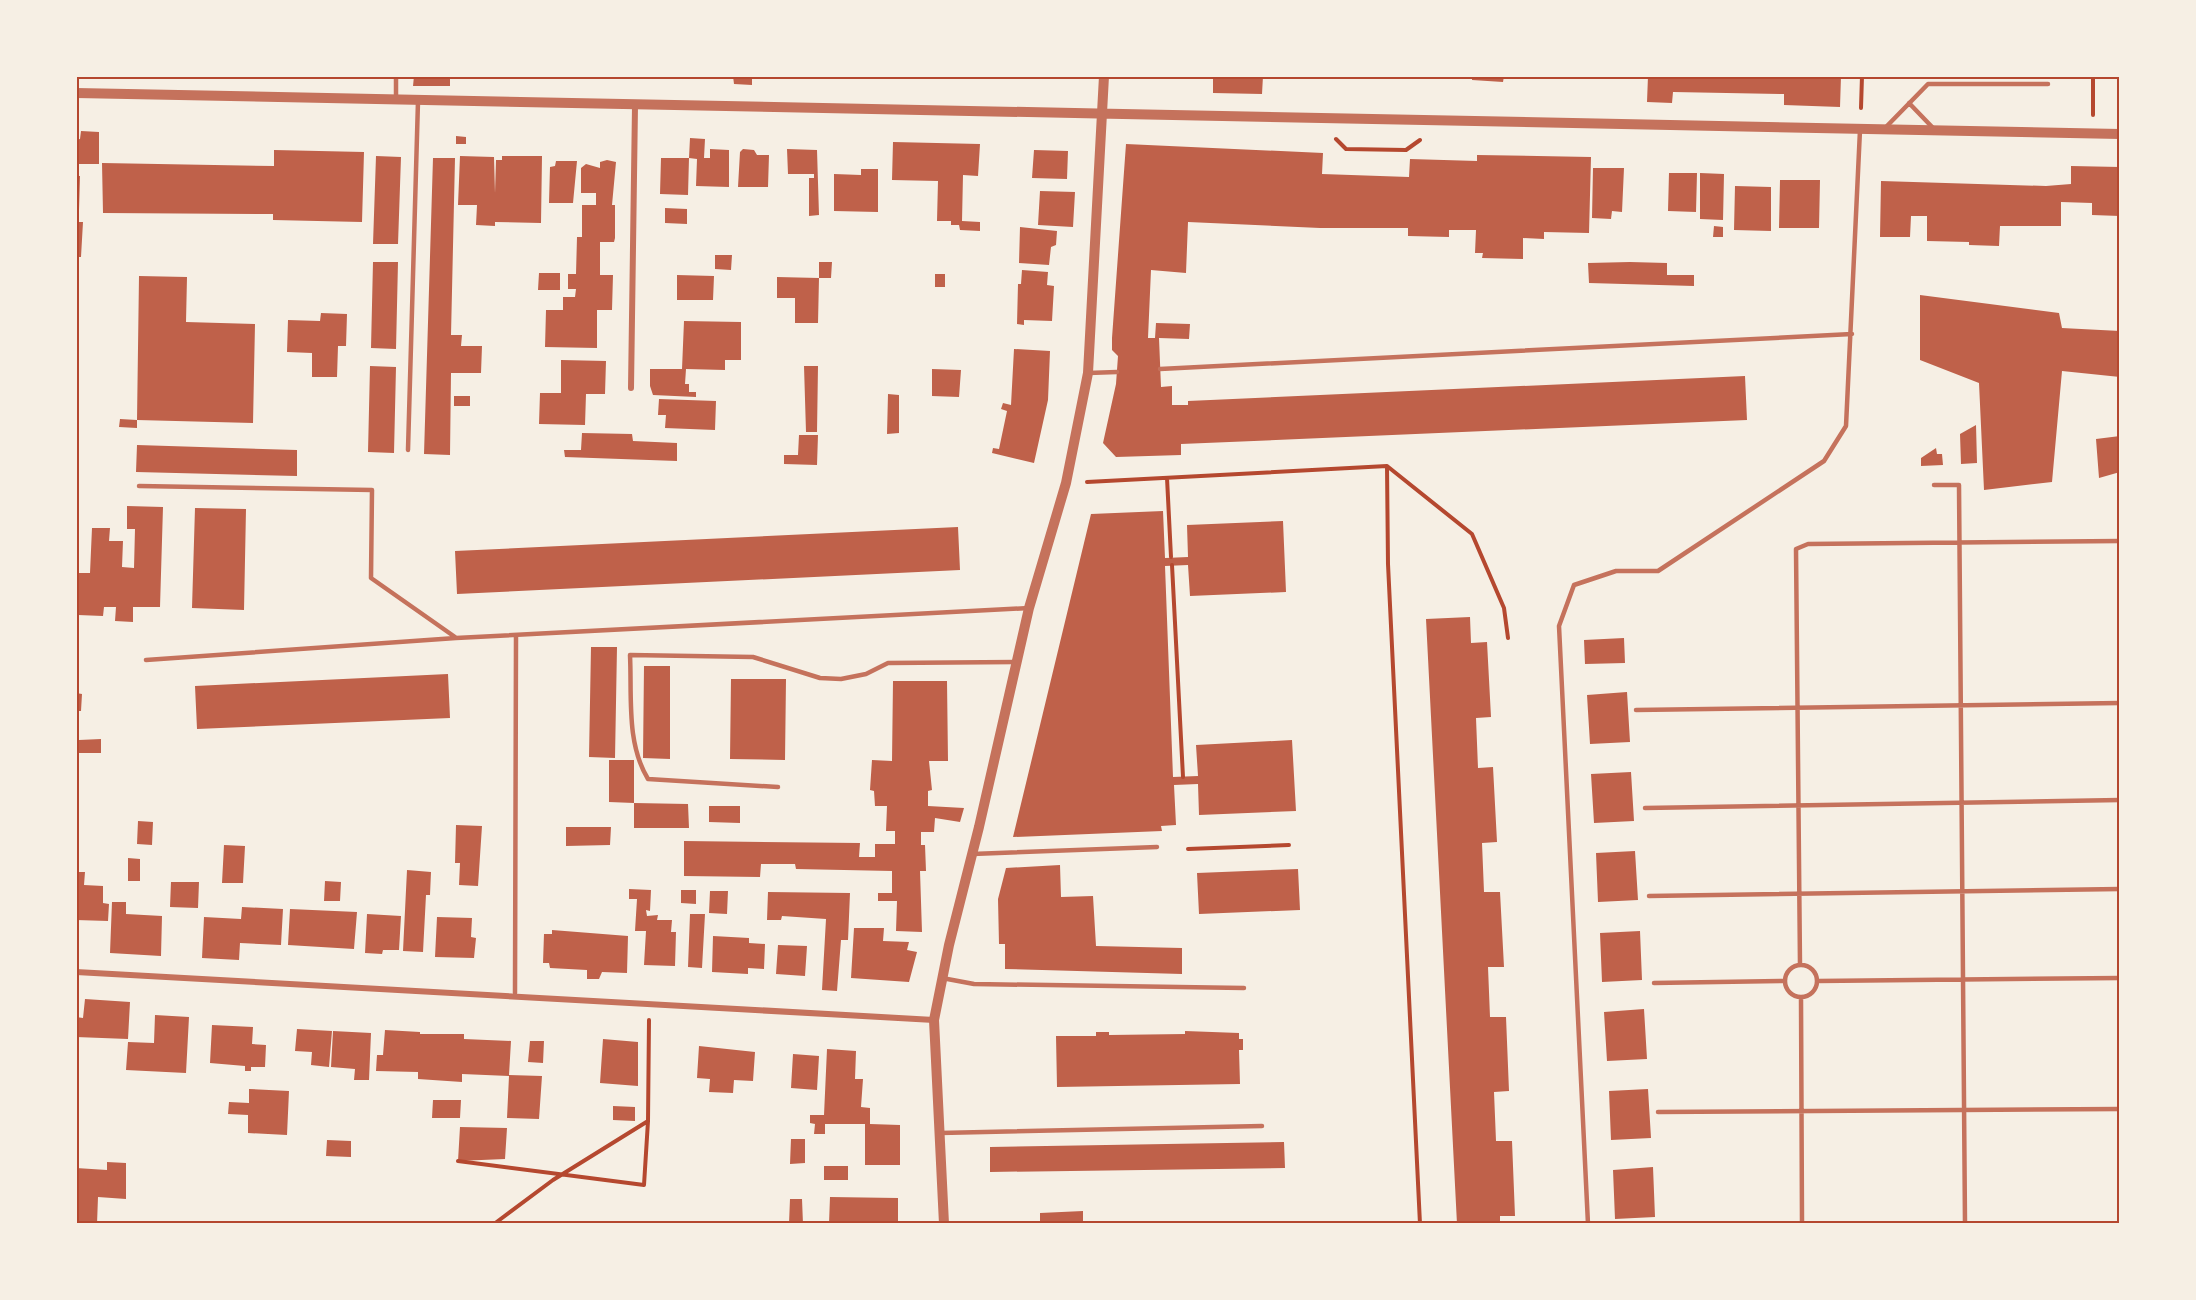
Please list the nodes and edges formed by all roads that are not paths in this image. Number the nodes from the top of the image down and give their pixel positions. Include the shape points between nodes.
1 (396, 76) edge
2 (1104, 76) edge
3 (2048, 84) dead end
4 (76, 93) edge
5 (396, 101) junction
6 (418, 101) junction
7 (1909, 103) junction
8 (635, 106) junction
9 (1102, 113) junction
10 (1860, 127) junction
11 (1884, 128) junction
12 (1935, 129) junction
13 (2120, 134) edge
14 (1852, 334) junction
15 (1160, 369) dead end
16 (1117, 372) dead end
17 (1088, 373) junction
18 (631, 388) dead end
19 (408, 450) dead end
20 (1934, 485) dead end
21 (140, 486) dead end
22 (2120, 540) edge
23 (1960, 542) junction
24 (1029, 608) junction
25 (516, 636) junction
26 (456, 638) junction
27 (146, 660) dead end
28 (1016, 662) junction
29 (2120, 703) edge
30 (1962, 705) junction
31 (1797, 707) junction
32 (1636, 710) dead end
33 (778, 788) dead end
34 (2120, 800) edge
35 (1963, 803) junction
36 (1798, 806) junction
37 (1645, 808) dead end
38 (1157, 847) dead end
39 (972, 854) junction
40 (2120, 889) edge
41 (1963, 891) junction
42 (1799, 894) junction
43 (1649, 896) dead end
44 (1800, 965) junction
45 (76, 972) edge
46 (942, 978) junction
47 (2120, 978) edge
48 (1964, 980) junction
49 (1785, 981) junction
50 (1818, 981) junction
51 (1654, 983) dead end
52 (1244, 988) dead end
53 (515, 993) junction
54 (1801, 998) junction
55 (934, 1020) junction
56 (2120, 1109) edge
57 (1965, 1111) junction
58 (1658, 1112) dead end
59 (1802, 1112) junction
60 (1262, 1126) dead end
61 (940, 1133) junction
62 (944, 1224) edge
63 (1588, 1224) edge
64 (1802, 1224) edge
65 (1965, 1224) edge

1 - 5 lane
2 - 9 street
3 - 7 lane via 1928,84
4 - 5 street
5 - 6 street
6 - 8 street
6 - 19 lane
7 - 11 lane
7 - 12 lane
8 - 9 street
8 - 18 street
9 - 10 street
9 - 17 street
10 - 11 street
10 - 14 lane
11 - 12 street
12 - 13 street
14 - 15 lane
14 - 63 lane via 1846,426 1824,461 1658,572 1616,571 1574,585 1559,626
16 - 17 lane
17 - 24 street via 1066,483
20 - 23 lane via 1959,485
21 - 26 lane via 372,490 371,578
22 - 23 lane
23 - 30 lane
23 - 31 lane via 1808,544 1796,549
24 - 25 lane
24 - 28 street
25 - 26 lane
25 - 53 lane
26 - 27 lane
28 - 33 lane via 888,663 866,674 841,679 820,678 753,657 630,655 633,734 639,765 648,779
28 - 39 street
29 - 30 lane
30 - 31 lane
30 - 35 lane
31 - 32 lane
31 - 36 lane
34 - 35 lane
35 - 36 lane
35 - 41 lane
36 - 37 lane
36 - 42 lane
38 - 39 lane
39 - 46 street
40 - 41 lane
41 - 42 lane
41 - 48 lane
42 - 43 lane
42 - 44 lane
44 - 49 lane via 1792,967
44 - 50 lane via 1812,969
45 - 53 street
46 - 52 lane via 974,984
46 - 55 street
47 - 48 lane
48 - 50 lane
48 - 57 lane
49 - 51 lane
49 - 54 lane via 1789,993
50 - 54 lane via 1813,993
53 - 55 street via 649,1005
54 - 59 lane
55 - 61 street
56 - 57 lane
57 - 59 lane
57 - 65 lane
58 - 59 lane
59 - 64 lane
60 - 61 lane
61 - 62 street

